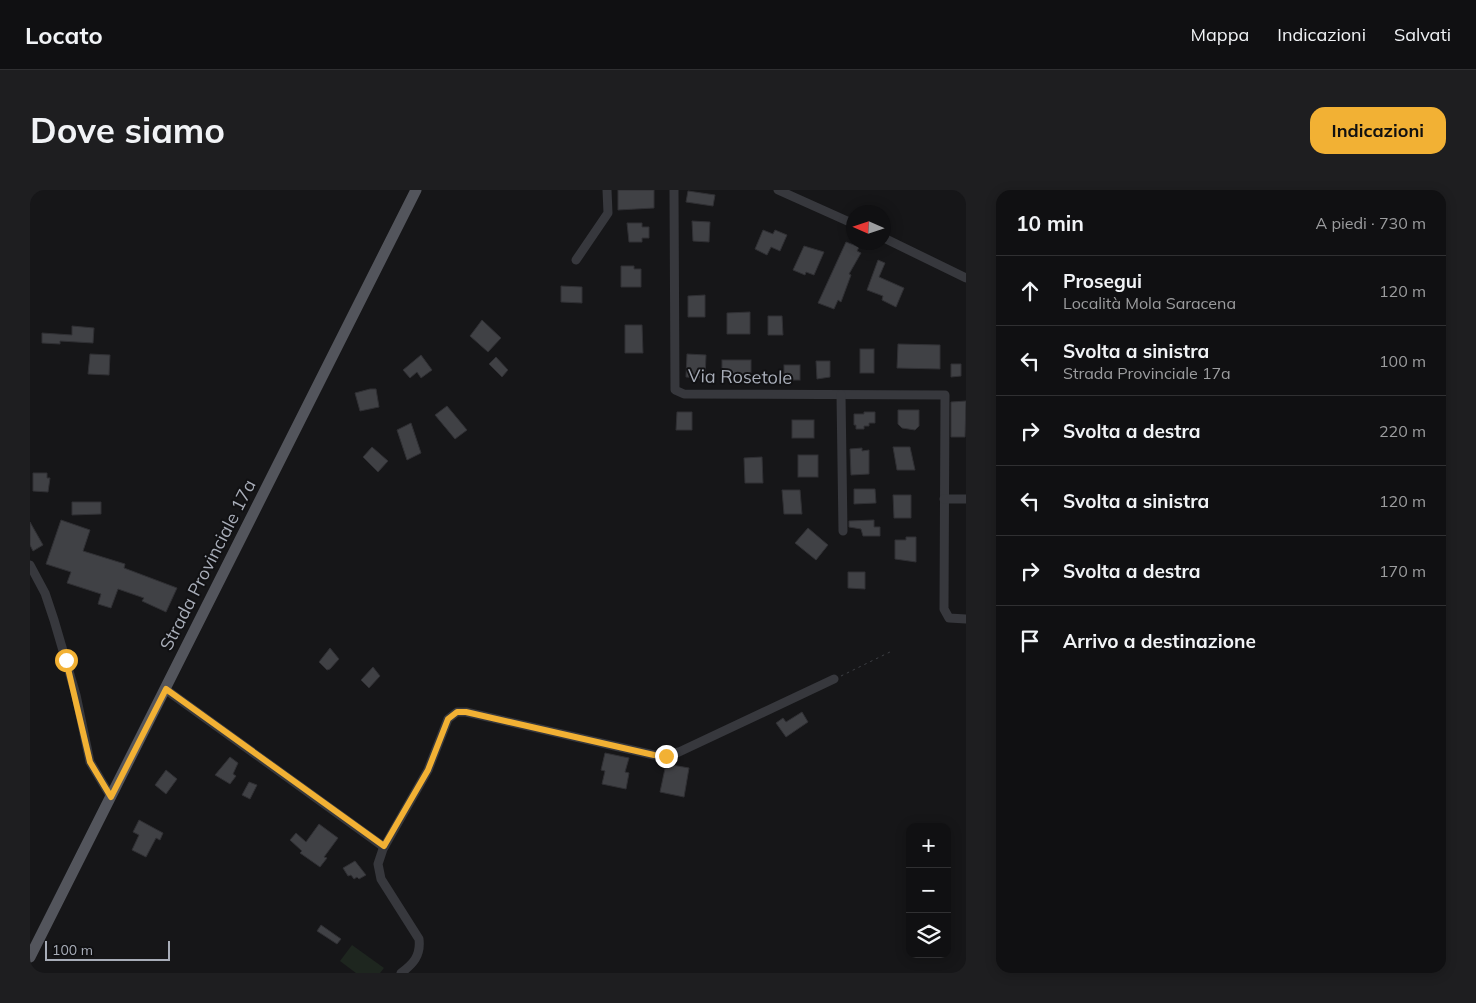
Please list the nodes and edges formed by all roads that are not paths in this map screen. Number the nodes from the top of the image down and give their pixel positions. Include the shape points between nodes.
1 (416, 190) edge
2 (607, 190) edge
3 (674, 190) edge
4 (778, 190) edge
5 (846, 220) edge
6 (891, 241) edge
7 (576, 260) dead end
8 (966, 278) edge
9 (841, 394) junction
10 (944, 499) junction
11 (966, 499) edge
12 (842, 532) dead end
13 (30, 566) edge
14 (966, 619) edge
15 (834, 679) road end
16 (166, 689) junction
17 (111, 797) junction
18 (384, 846) junction
19 (30, 957) edge
20 (401, 973) edge

1 - 16 main road, Strada Provinciale 17a
2 - 7 street via 608,213
3 - 9 street, Via Rosetole via 675,390 684,394
4 - 5 street
6 - 8 street
9 - 10 street, Via Rosetole via 945,395
9 - 12 street
10 - 11 street
10 - 14 street via 944,612 949,618
13 - 17 street via 45,593 54,620 76,695 90,762
15 - 18 street via 666,756 457,712 448,719 428,770
16 - 17 main road, Strada Provinciale 17a
16 - 18 street
17 - 19 main road, Strada Provinciale 17a
18 - 20 street via 378,864 380,879 417,935 420,945 414,962

